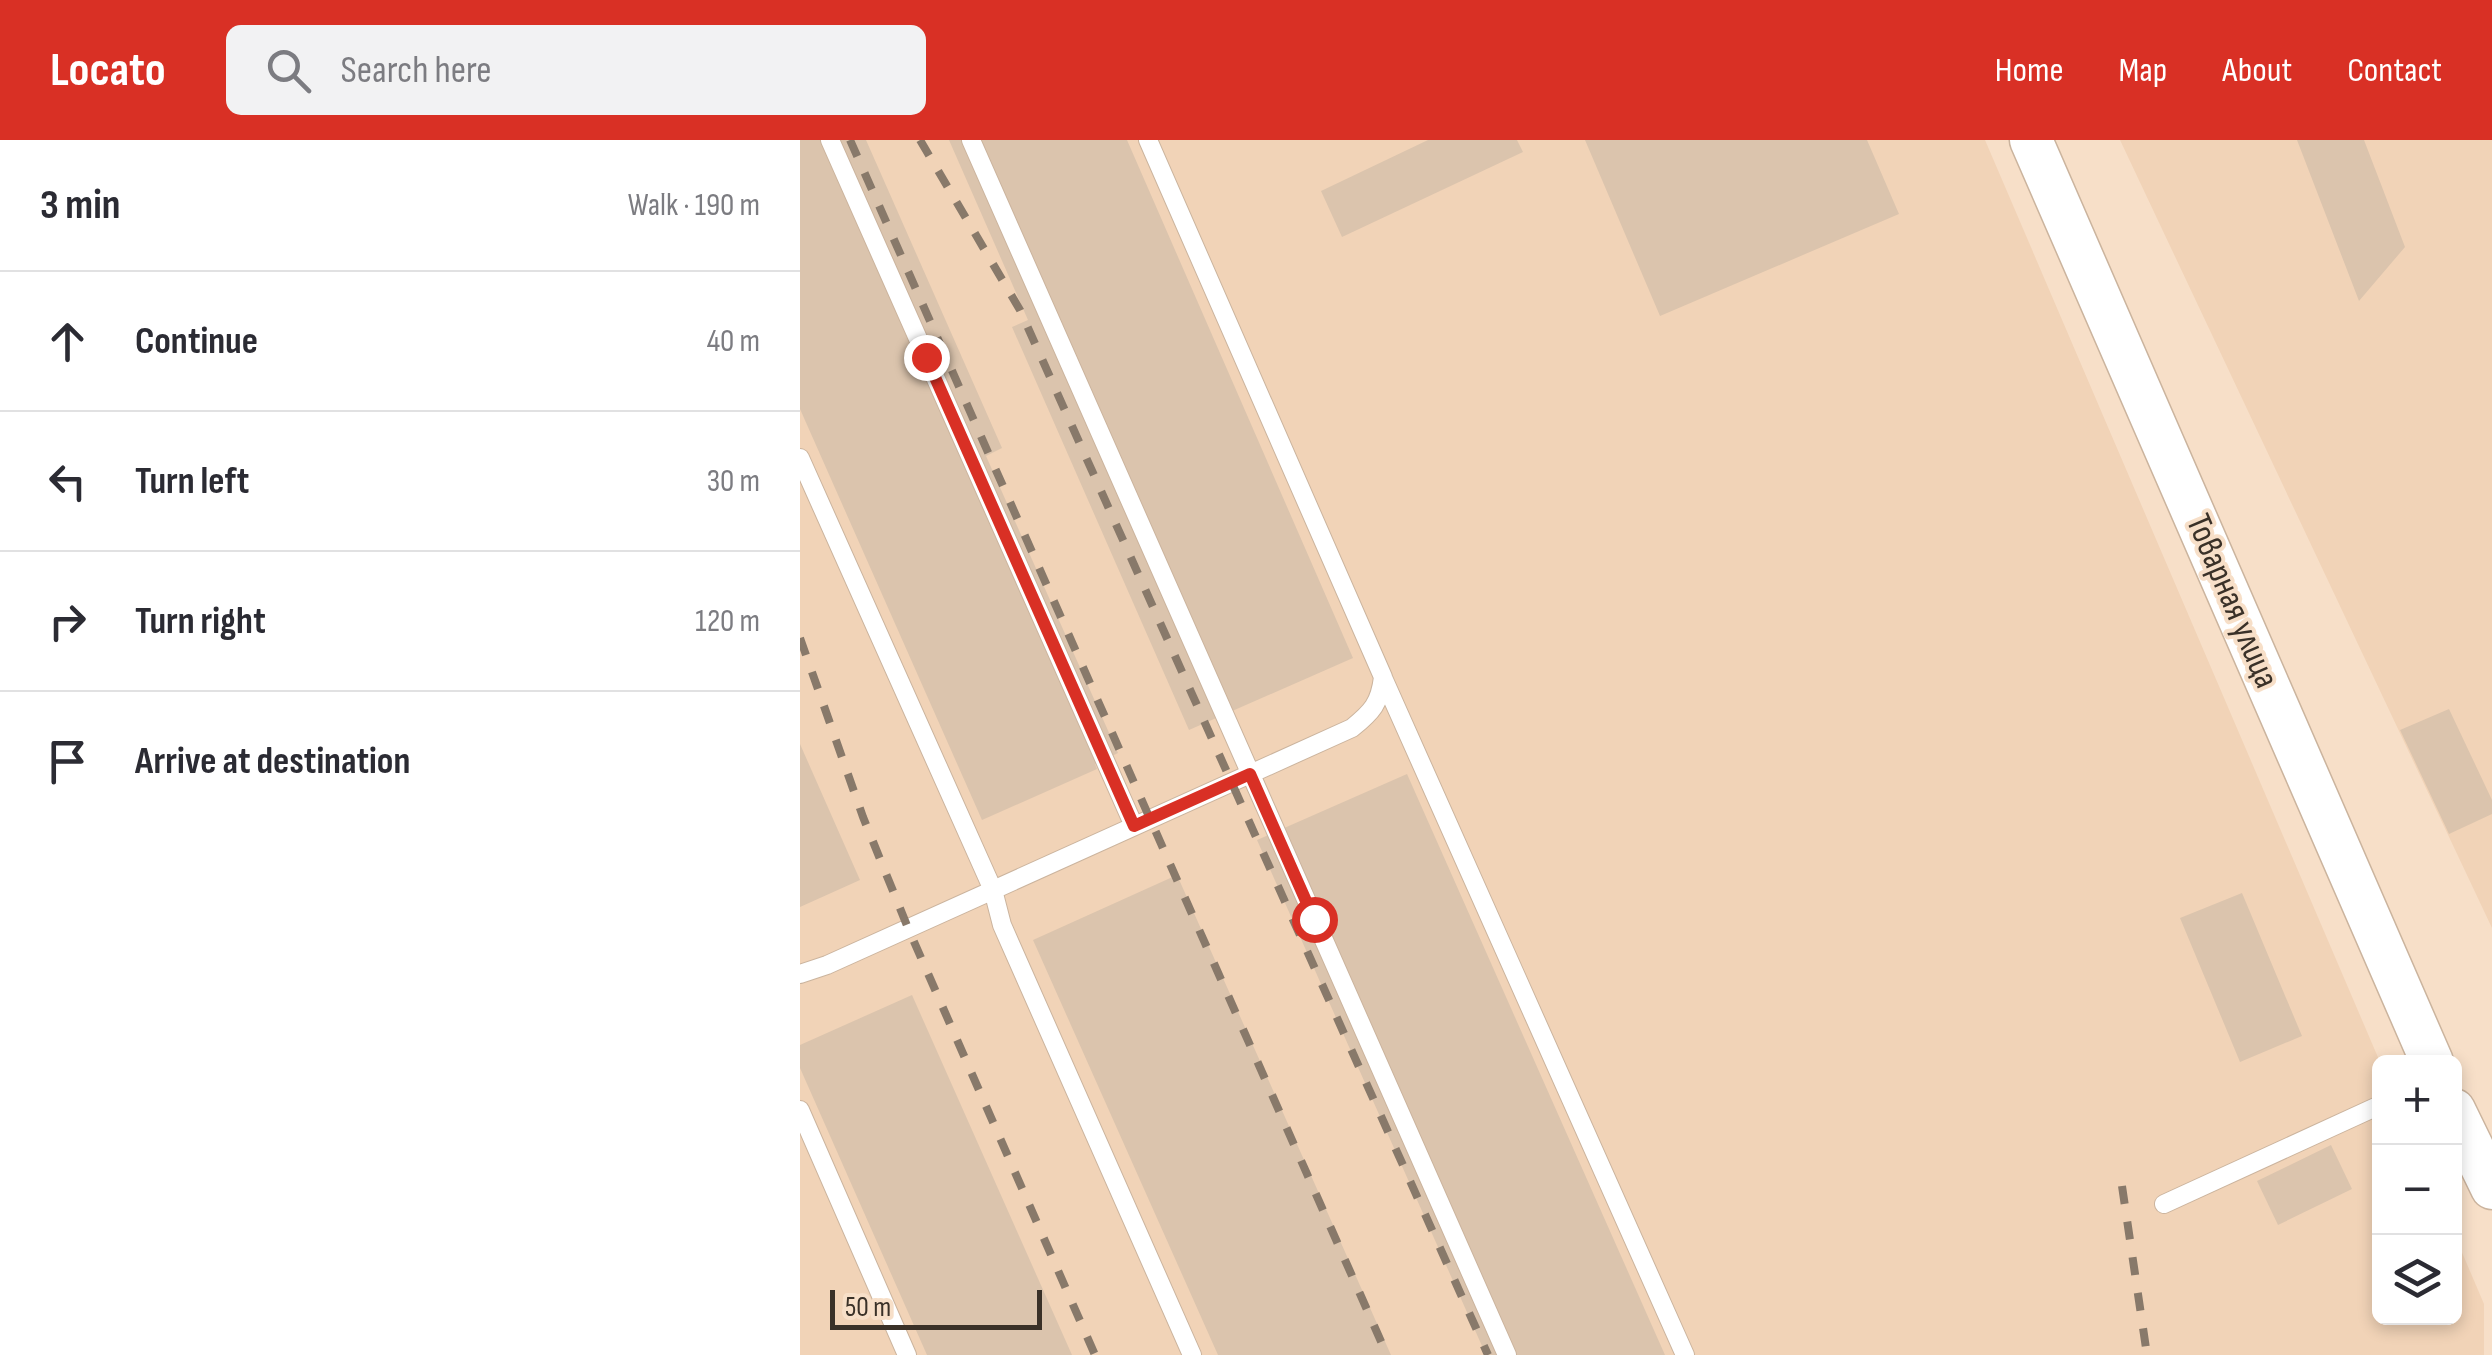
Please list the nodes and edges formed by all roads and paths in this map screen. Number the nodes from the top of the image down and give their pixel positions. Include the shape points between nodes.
1 (830, 140) edge
2 (971, 140) edge
3 (1148, 140) edge
4 (2031, 140) edge
5 (800, 458) edge
6 (1382, 677) junction
7 (1250, 774) junction
8 (1134, 826) junction
9 (994, 890) junction
10 (800, 974) edge
11 (2429, 1055) edge
12 (2372, 1109) edge
13 (800, 1110) edge
14 (2462, 1126) edge
15 (2492, 1188) edge
16 (2164, 1204) dead end
17 (907, 1355) edge
18 (1192, 1355) edge
19 (1506, 1355) edge
20 (1686, 1355) edge

1 - 8 lane
2 - 7 lane
3 - 6 lane
4 - 11 street, Товарная улица
5 - 9 lane
6 - 7 lane via 1381,696 1352,728
6 - 20 lane
7 - 8 lane
7 - 19 lane
8 - 9 lane
9 - 10 lane
9 - 18 lane via 1002,926
12 - 16 lane
13 - 17 lane
14 - 15 street

